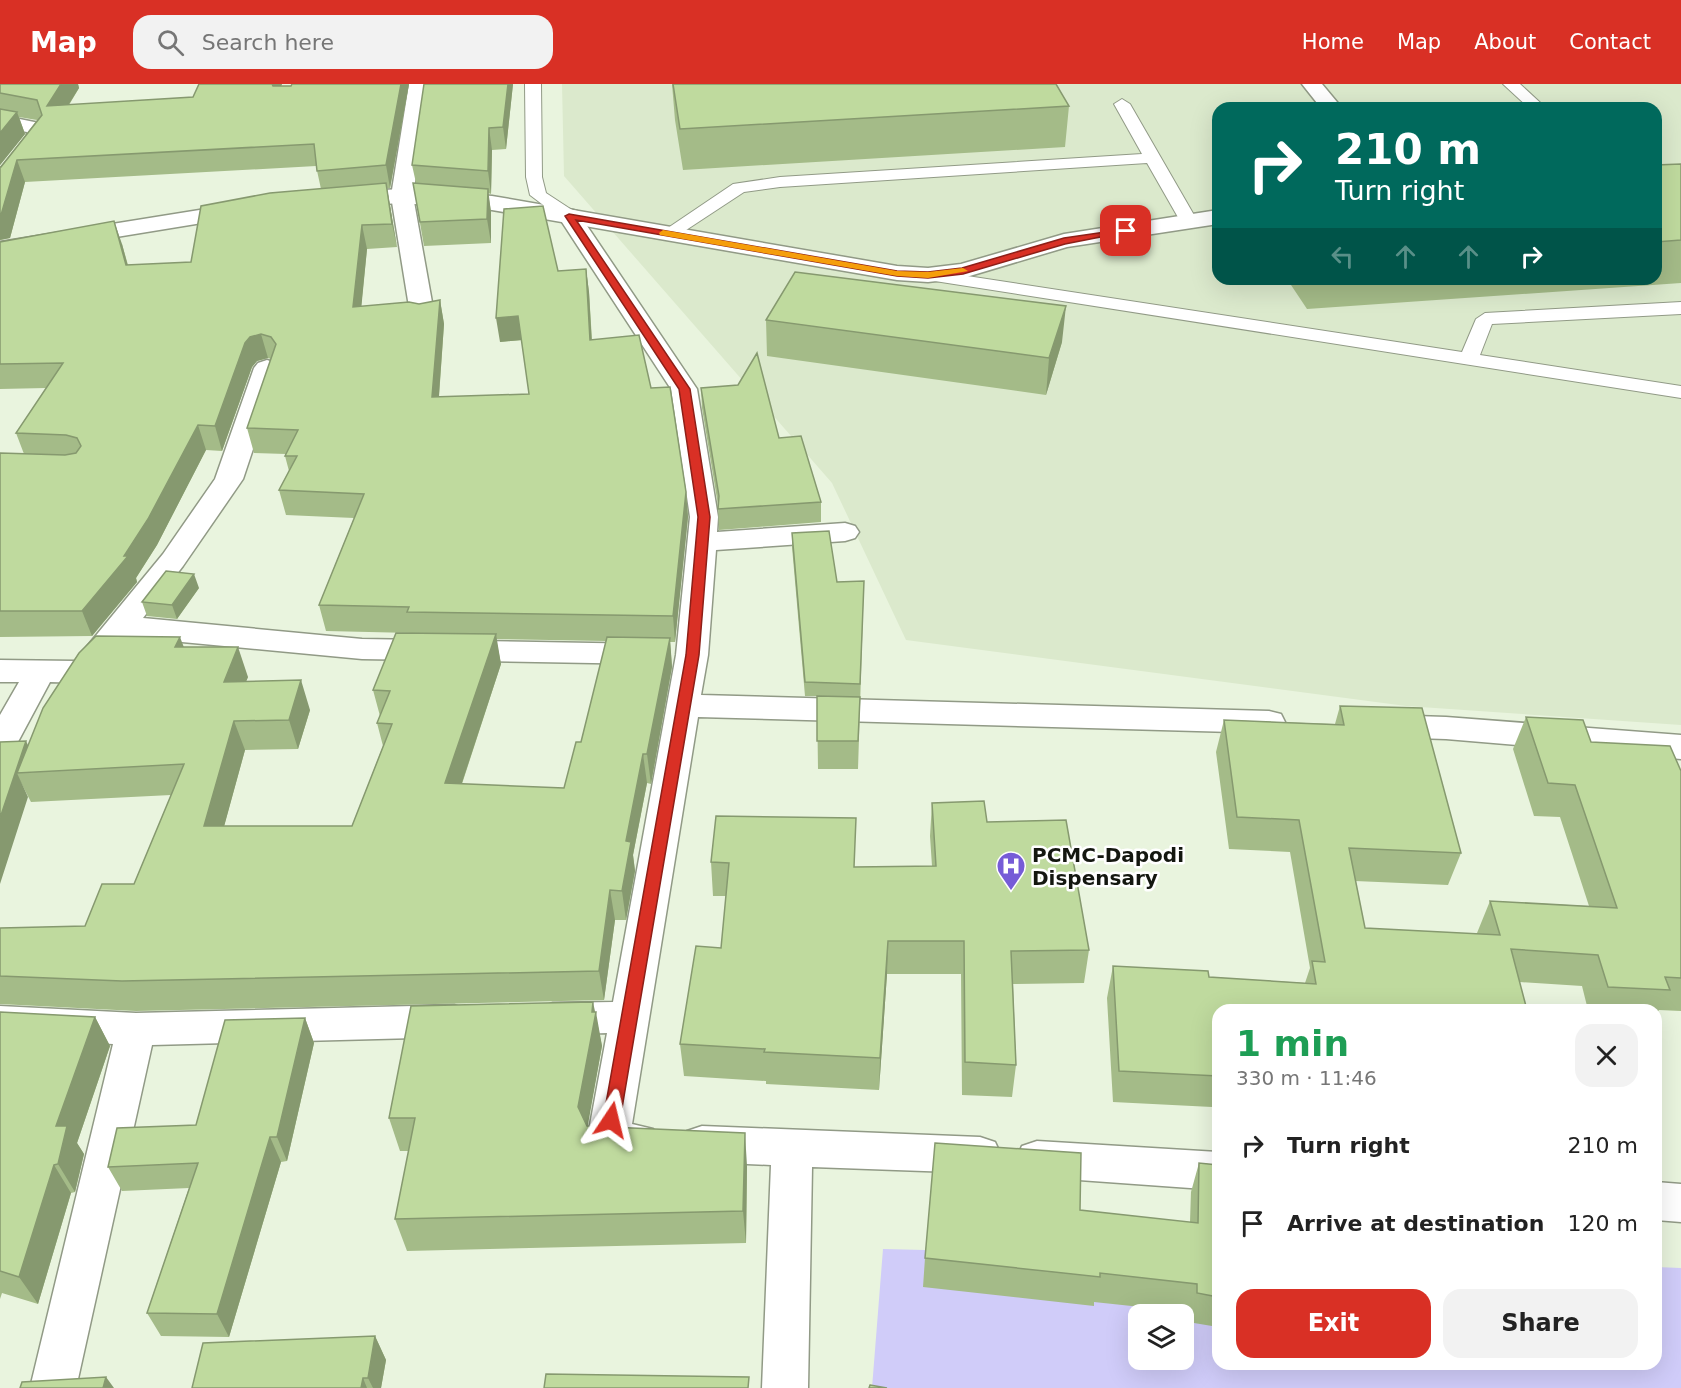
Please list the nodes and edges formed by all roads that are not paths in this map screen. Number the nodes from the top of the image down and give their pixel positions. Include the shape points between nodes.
1 (419, 84) edge
2 (533, 84) edge
3 (1312, 84) edge
4 (1511, 84) edge
5 (1327, 102) edge
6 (1531, 102) edge
7 (1122, 104) dead end
8 (0, 121) edge
9 (1153, 158) junction
10 (0, 183) edge
11 (402, 196) junction
12 (328, 201) edge
13 (264, 208) edge
14 (569, 216) junction
15 (1212, 218) edge
16 (1189, 222) junction
17 (668, 234) junction
18 (0, 249) edge
19 (928, 275) junction
20 (1681, 308) edge
21 (423, 319) edge
22 (1469, 359) junction
23 (267, 368) edge
24 (1681, 392) edge
25 (845, 532) dead end
26 (703, 542) junction
27 (121, 626) junction
28 (692, 655) junction
29 (0, 671) edge
30 (40, 672) junction
31 (683, 705) junction
32 (1294, 723) edge
33 (1352, 725) edge
34 (0, 745) edge
35 (1681, 747) edge
36 (629, 1017) junction
37 (0, 1022) edge
38 (136, 1029) junction
39 (792, 1147) junction
40 (1212, 1171) edge
41 (1662, 1201) edge
42 (1681, 1203) edge
43 (53, 1388) edge
44 (786, 1388) edge

1 - 11 street
2 - 14 lane via 534,177 538,195
3 - 5 street
4 - 6 lane
7 - 9 lane
8 - 10 street via 37,128 37,137
9 - 16 lane
9 - 17 lane via 780,182 740,189
11 - 12 street
11 - 14 street via 492,203
11 - 21 street
13 - 18 street
14 - 17 street
14 - 26 street via 684,389 704,517
15 - 16 street
16 - 19 street via 1064,241 963,271
17 - 19 street
19 - 22 lane
20 - 22 lane via 1485,319
22 - 24 lane
23 - 27 street via 229,478 173,560
25 - 26 street
26 - 28 street
27 - 28 street via 362,650
27 - 30 street via 84,672
28 - 31 street
29 - 30 street
30 - 34 street
31 - 32 street
31 - 36 street
33 - 35 street via 1446,728
36 - 38 street
36 - 39 street via 608,1141
37 - 38 street
38 - 43 street
39 - 40 street
39 - 44 street
41 - 42 street

